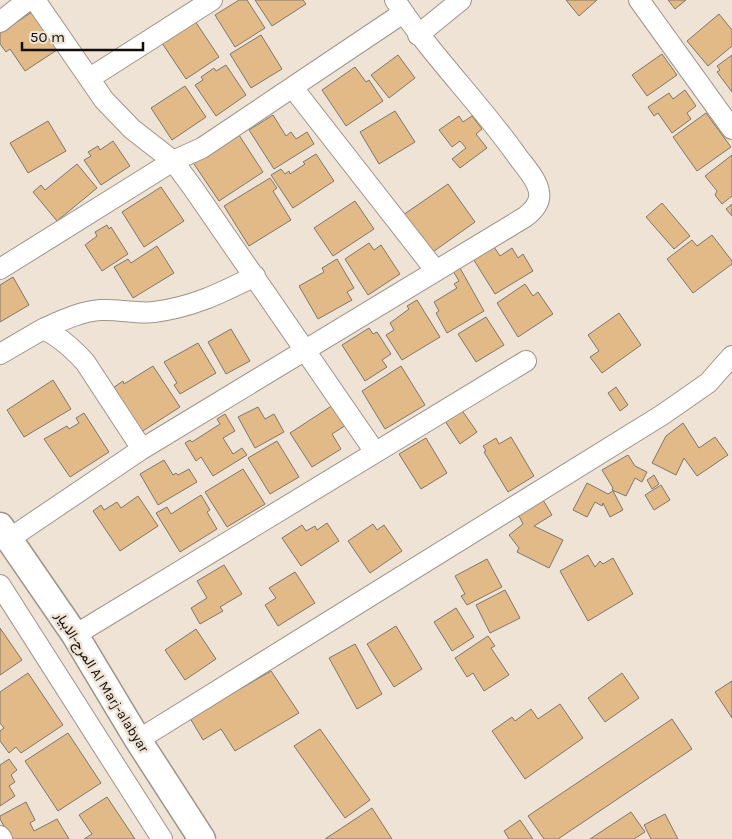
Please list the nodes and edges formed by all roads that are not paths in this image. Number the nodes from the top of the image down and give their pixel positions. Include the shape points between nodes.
1 (28, 0) edge
2 (35, 0) edge
3 (212, 0) edge
4 (461, 0) edge
5 (639, 0) edge
6 (399, 6) edge
7 (0, 22) edge
8 (418, 35) junction
9 (90, 78) junction
10 (293, 88) junction
11 (732, 129) edge
12 (173, 162) junction
13 (0, 269) edge
14 (436, 271) junction
15 (255, 276) junction
16 (43, 329) junction
17 (306, 351) junction
18 (0, 354) edge
19 (732, 356) edge
20 (526, 362) dead end
21 (142, 449) junction
22 (375, 452) junction
23 (4, 533) edge
24 (0, 585) edge
25 (75, 635) junction
26 (138, 740) junction
27 (196, 830) edge
28 (163, 839) edge

1 - 7 street
2 - 9 street
3 - 9 street
4 - 8 street
5 - 11 street
6 - 8 street
6 - 10 street
8 - 14 street via 504,137 537,183 540,194 536,206 525,217
9 - 12 street via 118,115
10 - 12 street via 202,148
10 - 14 street
12 - 13 street
12 - 15 street
14 - 17 street
15 - 16 street via 208,299 176,308 152,312 100,310 69,317
15 - 17 street
16 - 18 street
16 - 21 street via 85,362
17 - 21 street
17 - 22 street
19 - 26 street via 708,383 662,414
20 - 22 street
21 - 23 street
22 - 25 street
23 - 25 main road, المرج-الابيار Al Marj-alabyar
24 - 28 street
25 - 26 main road, المرج-الابيار Al Marj-alabyar
26 - 27 main road, المرج-الابيار Al Marj-alabyar
27 - 28 street

